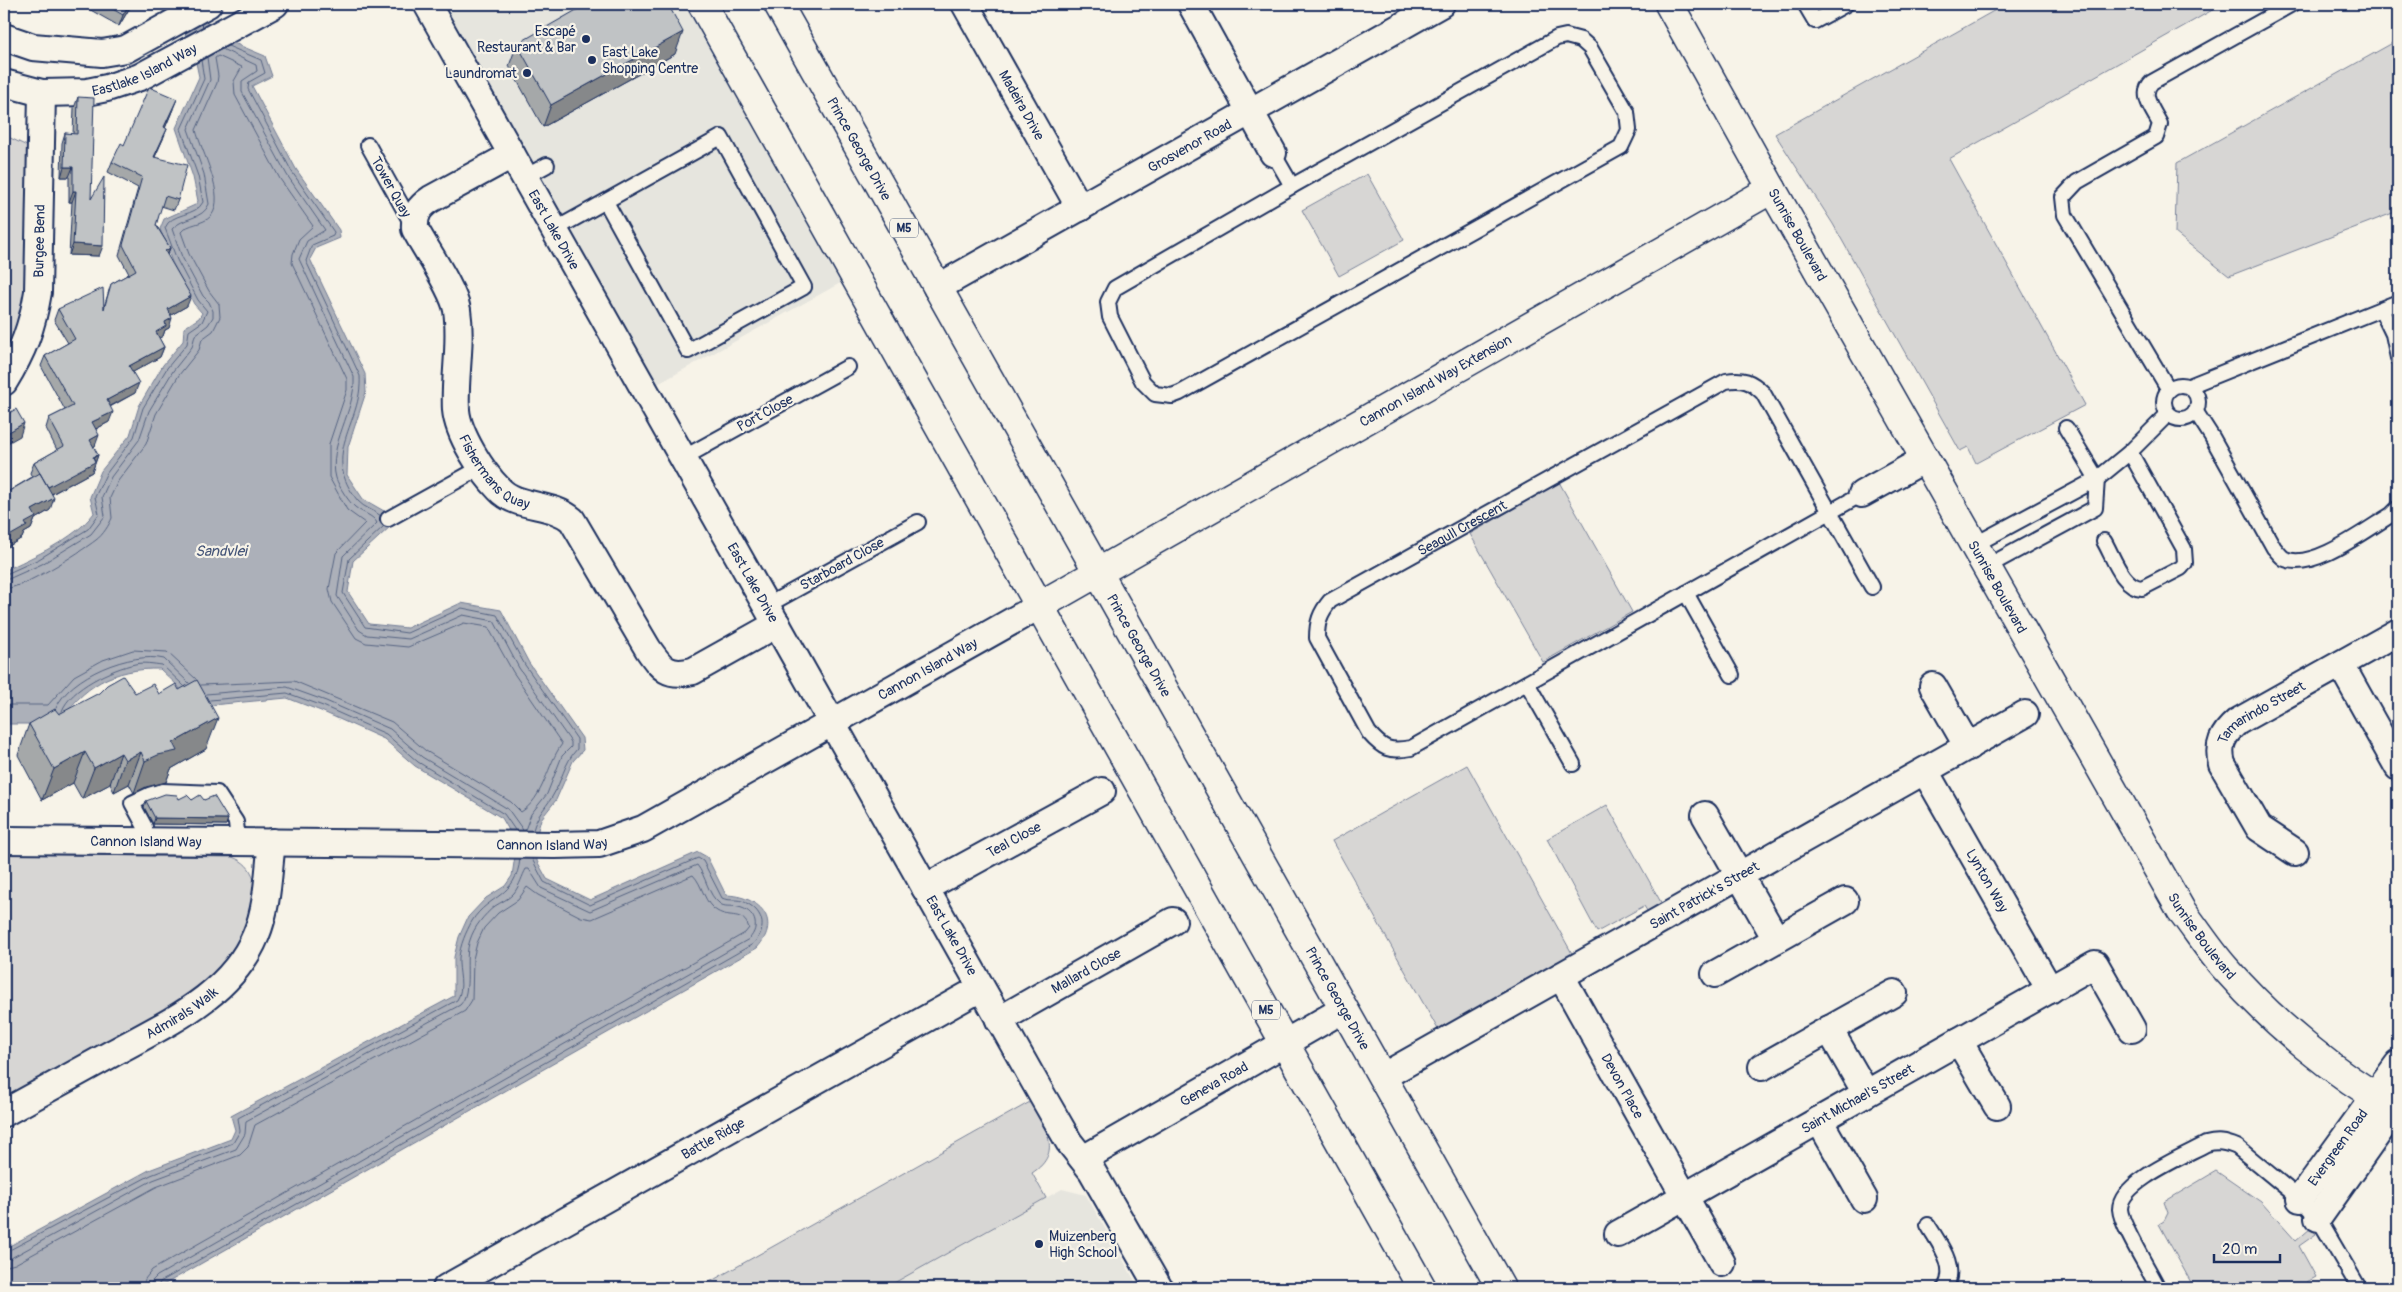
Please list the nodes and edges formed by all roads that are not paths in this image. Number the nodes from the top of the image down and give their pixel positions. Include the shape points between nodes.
1 (427, 4) edge
2 (702, 4) edge
3 (778, 4) edge
4 (1191, 4) edge
5 (1441, 4) edge
6 (1669, 4) edge
7 (1805, 4) edge
8 (1846, 4) edge
9 (2292, 4) edge
10 (206, 5) edge
11 (268, 5) edge
12 (976, 7) edge
13 (6, 45) edge
14 (4, 83) edge
15 (42, 93) junction
16 (1250, 111) junction
17 (368, 145) dead end
18 (1273, 153) joint
19 (512, 155) junction
20 (1292, 186) junction
21 (1772, 189) junction
22 (606, 202) junction
23 (1080, 208) junction
24 (415, 229) junction
25 (554, 230) junction
26 (938, 288) junction
27 (2398, 302) edge
28 (2381, 309) junction
29 (2398, 358) edge
30 (848, 367) dead end
31 (4, 382) edge
32 (2189, 386) junction
33 (2169, 390) junction
34 (2196, 412) junction
35 (2168, 414) junction
36 (2066, 428) dead end
37 (2130, 452) junction
38 (683, 458) junction
39 (1926, 459) junction
40 (482, 468) junction
41 (2097, 479) junction
42 (1862, 494) joint
43 (2398, 508) edge
44 (1830, 512) junction
45 (388, 519) dead end
46 (918, 522) dead end
47 (2104, 541) dead end
48 (1980, 556) junction
49 (1098, 572) junction
50 (1872, 587) dead end
51 (1686, 594) junction
52 (1039, 606) junction
53 (771, 615) junction
54 (2398, 632) edge
55 (2340, 665) junction
56 (1732, 675) dead end
57 (1527, 683) junction
58 (1933, 686) dead end
59 (2025, 714) dead end
60 (833, 723) junction
61 (1968, 747) junction
62 (1573, 764) dead end
63 (2398, 767) edge
64 (1925, 771) junction
65 (1102, 791) dead end
66 (1705, 815) dead end
67 (4, 840) edge
68 (144, 841) junction
69 (238, 842) junction
70 (272, 842) junction
71 (2294, 852) dead end
72 (1740, 875) junction
73 (925, 888) junction
74 (1845, 901) dead end
75 (1173, 921) dead end
76 (1776, 939) junction
77 (1715, 974) dead end
78 (1561, 976) junction
79 (981, 988) junction
80 (2050, 990) junction
81 (1894, 993) dead end
82 (1344, 1009) junction
83 (999, 1020) junction
84 (1829, 1029) junction
85 (2132, 1029) dead end
86 (1959, 1041) junction
87 (1284, 1043) junction
88 (2398, 1064) edge
89 (1762, 1066) dead end
90 (1382, 1076) junction
91 (1866, 1093) junction
92 (2392, 1105) edge
93 (1997, 1106) dead end
94 (4, 1113) edge
95 (1819, 1120) junction
96 (1083, 1159) junction
97 (1684, 1196) junction
98 (2300, 1198) junction
99 (1864, 1200) dead end
100 (2318, 1218) junction
101 (1928, 1225) dead end
102 (1618, 1234) dead end
103 (1722, 1262) dead end
104 (446, 1288) edge
105 (1158, 1288) edge
106 (1422, 1288) edge
107 (1502, 1288) edge
108 (1945, 1288) edge
109 (2158, 1288) edge
110 (2360, 1288) edge

1 - 19 street, East Lake Drive
2 - 52 main road, M5
3 - 26 main road, Prince George Drive / M5
4 - 16 street
5 - 16 street, Grosvenor Road
6 - 21 main road, Sunrise Boulevard
7 - 8 lane via 1815,21
9 - 33 lane via 2152,82 2146,93 2160,124 2156,137 2077,182 2063,197 2065,215
10 - 13 street via 126,49 102,53
11 - 15 street, Eastlake Island Way via 140,77 87,92
12 - 23 street, Madeira Drive
14 - 15 street, Eastlake Island Way
15 - 31 street, Burgee Bend via 38,292 22,354
16 - 18 street
16 - 23 street, Grosvenor Road
17 - 24 lane, Tower Quay
18 - 20 lane
19 - 24 street via 421,206 414,220
19 - 25 street, East Lake Drive via 536,171
20 - 20 lane via 1557,38 1566,36 1581,40 1590,48 1629,121 1626,139 1620,146 1197,384 1172,396 1148,390 1110,317 1107,309 1110,294 1121,283
21 - 39 main road, Sunrise Boulevard
21 - 49 main road, Cannon Island Way Extension
22 - 22 lane via 688,350 804,287 721,138
22 - 25 lane
23 - 26 street, Grosvenor Road
24 - 40 street, Fishermans Quay via 456,308 459,330 457,419
25 - 38 street, East Lake Drive
26 - 49 main road, Prince George Drive / M5
27 - 28 lane
28 - 29 lane via 2393,334
28 - 32 lane
30 - 38 lane, Port Close
32 - 33 lane via 2178,385
32 - 34 lane via 2198,400
33 - 35 lane via 2164,399
34 - 35 lane via 2182,420
34 - 43 lane via 2274,548 2284,558 2300,562 2315,559
35 - 37 lane
36 - 41 lane
37 - 41 lane
37 - 47 lane via 2184,549 2185,562 2181,568 2142,588 2135,588 2125,578
38 - 53 street, East Lake Drive
39 - 42 street, Seagull Crescent
39 - 48 main road, Sunrise Boulevard
40 - 45 lane
40 - 53 street, Fishermans Quay via 507,495 572,520 648,649 663,669 671,674 693,671
41 - 48 lane
41 - 48 lane via 2095,508
42 - 44 lane, Seagull Crescent
44 - 50 lane, Seagull Crescent
44 - 51 lane, Seagull Crescent
44 - 57 lane, Seagull Crescent via 1763,393 1752,382 1740,378 1726,381 1330,601 1322,610 1317,625 1317,638 1369,733 1379,744 1393,751 1411,748
46 - 53 lane, Starboard Close
48 - 92 main road, Sunrise Boulevard via 2181,910 2224,967 2260,1006 2309,1050
49 - 52 main road, Cannon Island Way Extension
49 - 82 main road, Prince George Drive / M5
51 - 56 lane
51 - 57 lane, Seagull Crescent
52 - 60 street, Cannon Island Way
52 - 87 main road, M5
53 - 60 street, East Lake Drive
54 - 55 street, Tamarindo Street
55 - 63 street
55 - 71 street, Tamarindo Street via 2237,722 2226,731 2220,743 2222,764 2259,828
57 - 62 lane
58 - 61 street
59 - 61 street, Saint Patrick's Street
60 - 70 street, Cannon Island Way via 643,829 599,844
60 - 73 street, East Lake Drive
61 - 64 street, Saint Patrick's Street
64 - 72 street, Saint Patrick's Street
64 - 80 street, Lynton Way
65 - 73 street, Teal Close
66 - 72 street
67 - 68 street, Cannon Island Way
68 - 69 street, Cannon Island Way
68 - 69 lane via 145,826 132,803 162,791 217,793 236,822
69 - 70 street, Cannon Island Way
70 - 94 street, Admirals Walk via 264,913 255,937 233,974 185,1012
72 - 76 street
72 - 78 street, Saint Patrick's Street
73 - 79 street, East Lake Drive
74 - 76 street
75 - 83 street, Mallard Close
76 - 77 street
78 - 90 street, Saint Patrick's Street
78 - 97 street, Devon Place
79 - 83 street, East Lake Drive
79 - 104 street, Battle Ridge
80 - 85 street, Saint Michael's Street via 2095,964
80 - 86 street, Saint Michael's Street
81 - 84 street
82 - 87 street, Geneva Road
82 - 90 main road, Prince George Drive / M5
83 - 96 street, East Lake Drive via 1069,1142
84 - 89 street
84 - 91 street
86 - 91 street, Saint Michael's Street
86 - 93 street
87 - 96 street, Geneva Road
87 - 106 main road, M5
88 - 92 street
90 - 107 main road, Prince George Drive / M5
91 - 95 street, Saint Michael's Street
92 - 98 street, Evergreen Road
92 - 100 street, Evergreen Road
95 - 97 street, Saint Michael's Street
95 - 99 street
96 - 105 street, East Lake Drive
97 - 102 street, Saint Michael's Street
97 - 103 street, Devon Place
98 - 100 lane
98 - 109 lane via 2237,1147 2216,1141 2133,1185 2124,1195 2120,1209
100 - 110 lane
101 - 108 lane via 1950,1269

